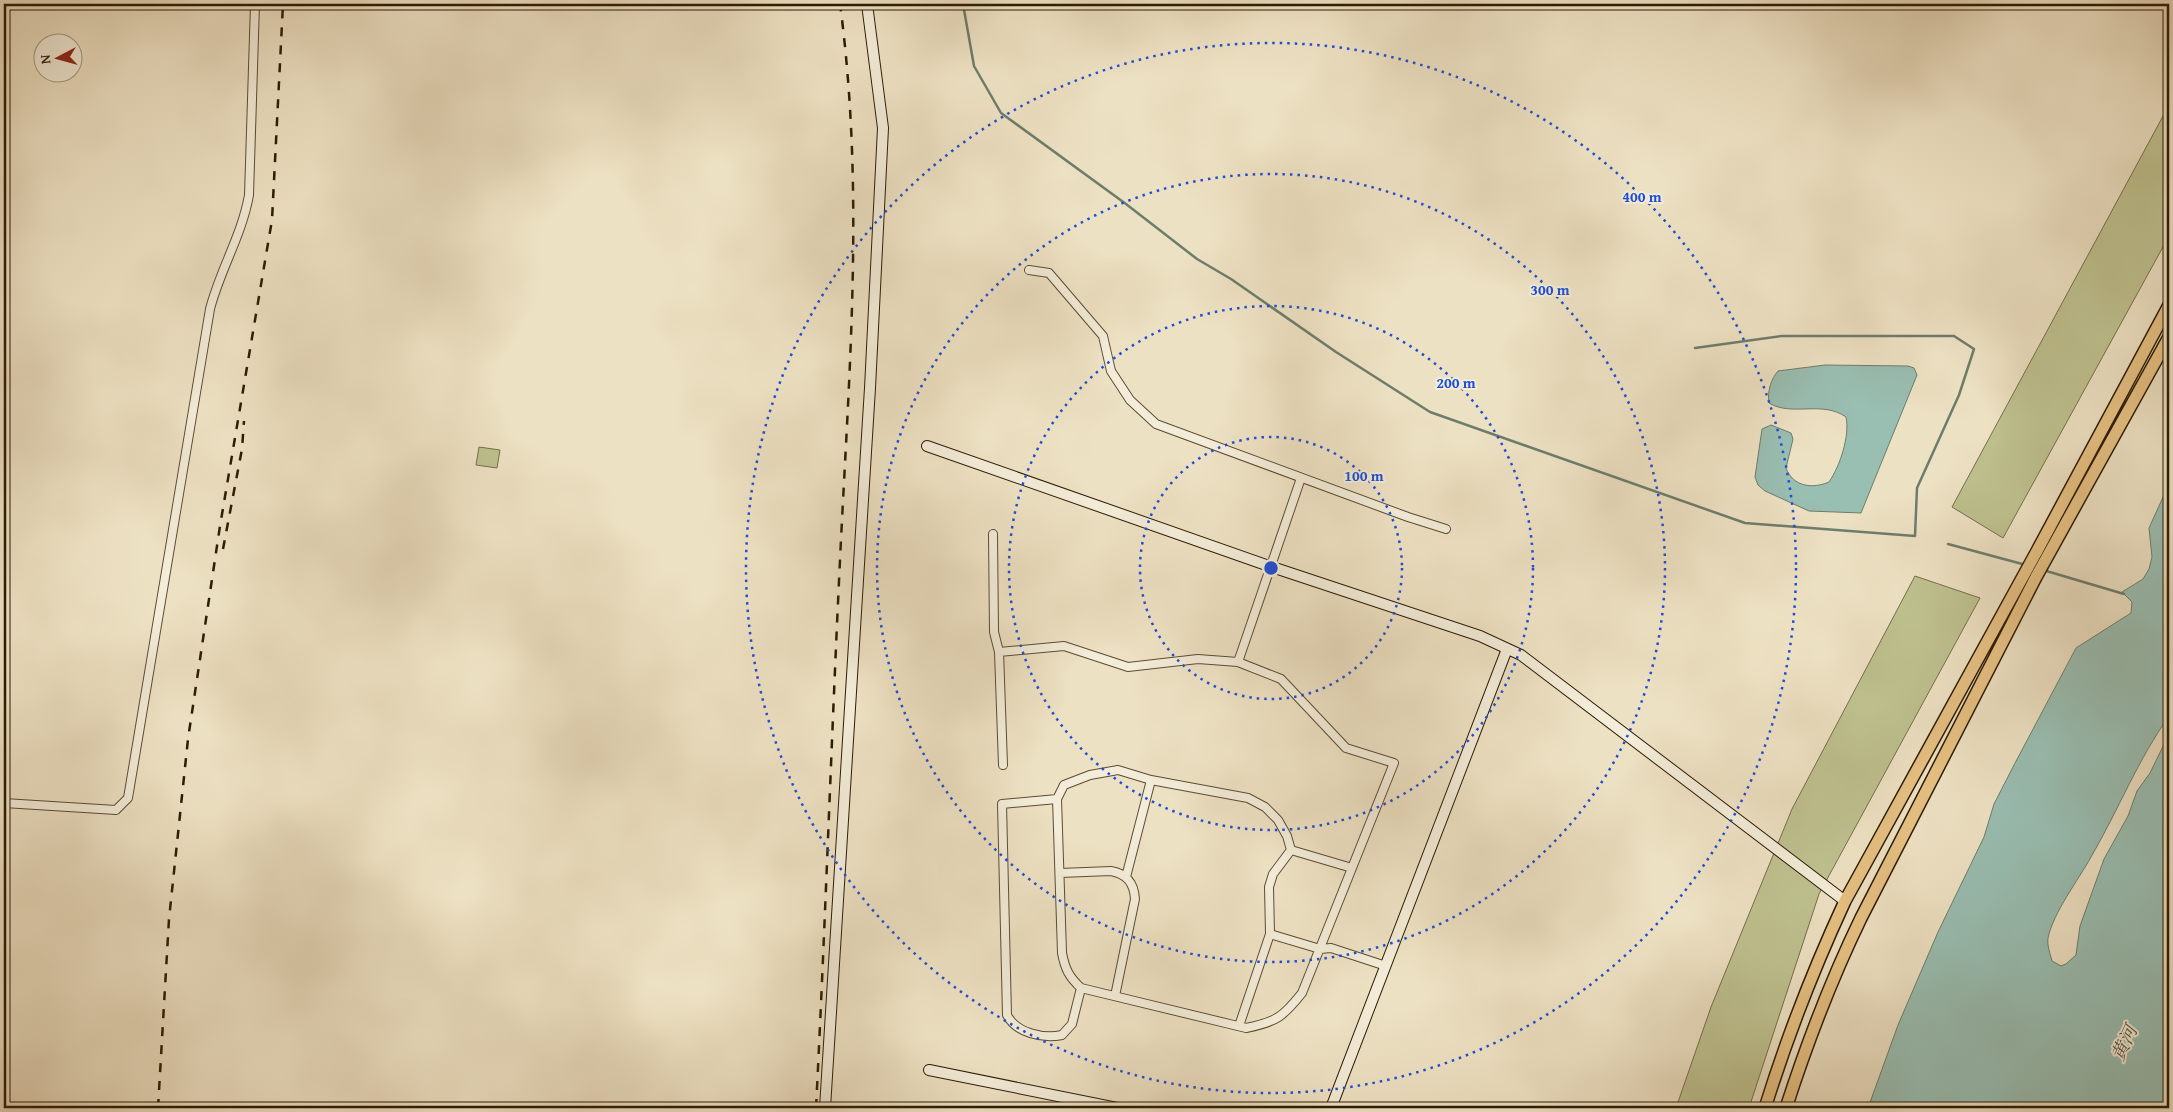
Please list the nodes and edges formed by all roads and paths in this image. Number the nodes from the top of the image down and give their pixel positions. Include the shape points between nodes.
1 (256, 4) edge
2 (867, 4) edge
3 (1029, 270) dead end
4 (2169, 305) edge
5 (2169, 337) edge
6 (927, 446) dead end
7 (1301, 478) junction
8 (1446, 528) dead end
9 (993, 534) dead end
10 (1272, 567) junction
11 (1507, 649) junction
12 (1000, 652) junction
13 (1238, 662) junction
14 (1003, 765) dead end
15 (1151, 780) junction
16 (1057, 798) junction
17 (4, 803) edge
18 (1291, 850) junction
19 (1352, 868) junction
20 (1060, 873) junction
21 (1126, 877) junction
22 (1845, 901) junction
23 (1270, 934) junction
24 (1320, 948) junction
25 (1386, 966) junction
26 (1081, 988) junction
27 (1115, 996) junction
28 (1239, 1026) junction
29 (929, 1070) dead end
30 (825, 1108) edge
31 (1117, 1108) edge
32 (1331, 1108) edge
33 (1765, 1108) edge
34 (1786, 1108) edge

1 - 17 street via 246,215 217,283 210,309 128,798 116,810
2 - 30 street via 883,128
3 - 7 street via 1049,273 1103,336 1111,371 1130,400 1156,424
4 - 22 main road
5 - 34 main road via 2036,577 1836,970
6 - 10 street
7 - 8 street
7 - 10 street
9 - 12 street via 994,632
10 - 11 street via 1480,636
10 - 13 street
11 - 22 street via 1521,655
11 - 25 street
12 - 13 street via 1064,646 1128,667 1198,659
12 - 14 street
13 - 19 street via 1281,679 1346,748 1394,763
15 - 16 street via 1118,770 1090,774 1064,785
15 - 18 street via 1248,798 1265,807 1278,820
15 - 21 street
16 - 20 street
16 - 26 street via 1002,804 1007,1015 1010,1022 1021,1030 1062,1035 1072,1024
18 - 19 street
18 - 23 street via 1273,874 1269,887
19 - 24 street
20 - 21 street via 1111,871
20 - 26 street via 1064,967
21 - 27 street via 1132,883 1135,899
22 - 33 main road via 1787,1041
23 - 24 street
23 - 28 street
24 - 25 street via 1331,948
24 - 28 street via 1302,993 1285,1015 1262,1025
25 - 32 street
26 - 27 street
27 - 28 street
29 - 31 street

